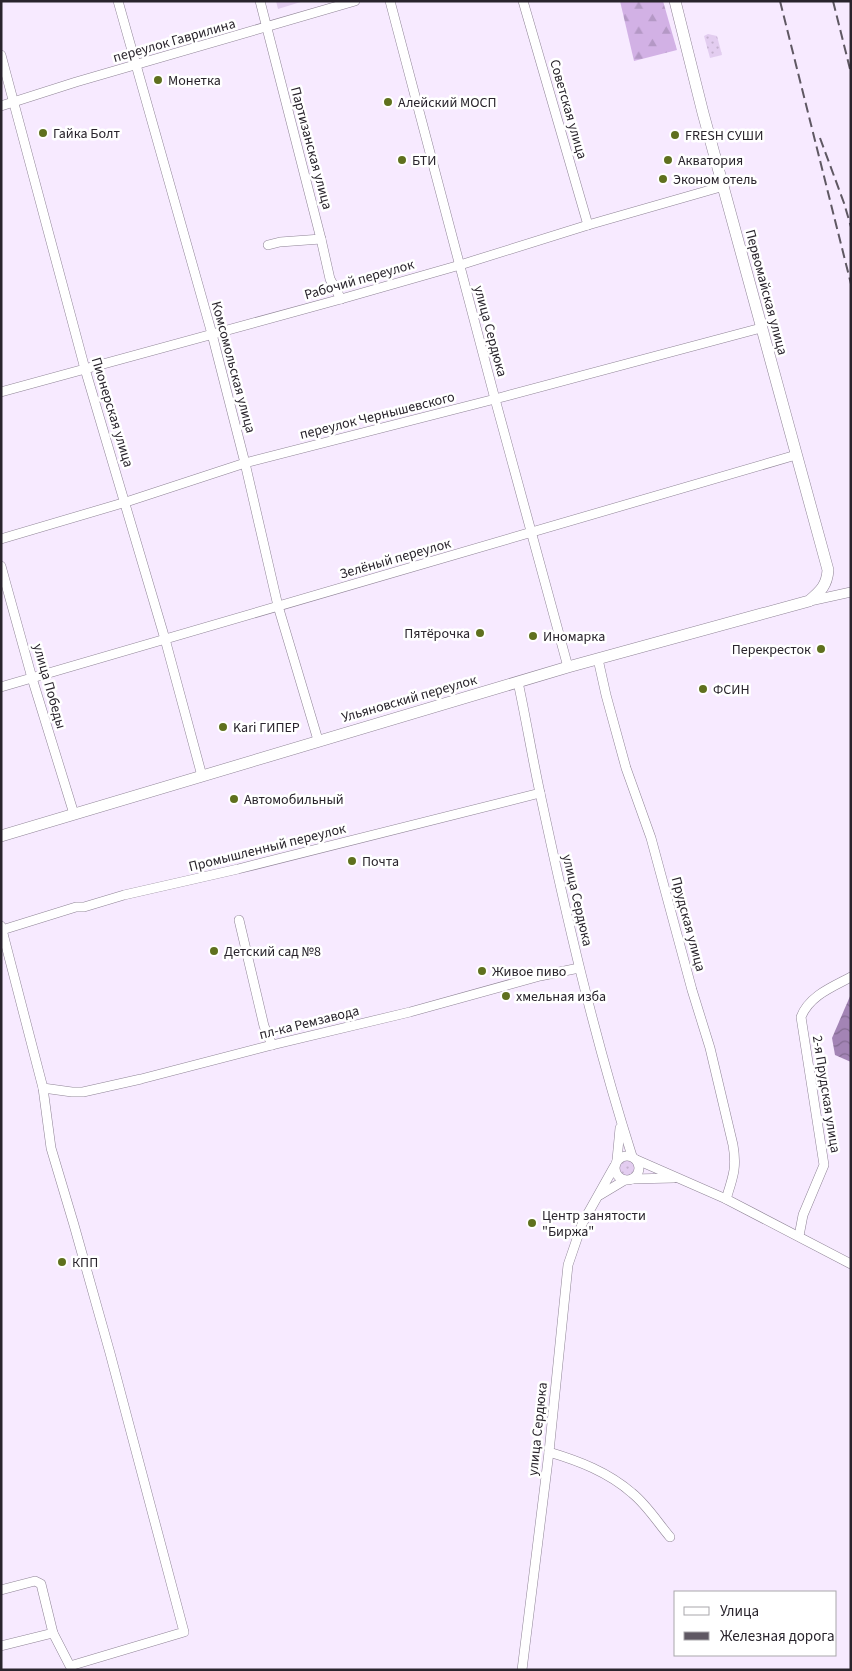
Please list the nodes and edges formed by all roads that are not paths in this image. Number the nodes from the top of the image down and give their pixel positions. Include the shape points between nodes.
1 (118, 1) edge
2 (260, 1) edge
3 (355, 1) edge
4 (390, 1) edge
5 (524, 1) edge
6 (675, 1) edge
7 (266, 27) junction
8 (1, 56) edge
9 (135, 65) junction
10 (14, 102) junction
11 (1, 106) edge
12 (724, 186) junction
13 (588, 225) junction
14 (321, 239) junction
15 (268, 245) dead end
16 (460, 265) junction
17 (341, 299) junction
18 (762, 328) junction
19 (212, 334) junction
20 (85, 369) junction
21 (1, 392) edge
22 (495, 399) junction
23 (796, 455) junction
24 (245, 463) junction
25 (126, 502) junction
26 (531, 533) junction
27 (1, 539) edge
28 (1, 566) edge
29 (823, 589) joint
30 (851, 592) edge
31 (809, 601) junction
32 (278, 606) junction
33 (166, 639) junction
34 (598, 659) junction
35 (568, 667) junction
36 (32, 678) junction
37 (518, 682) junction
38 (1, 687) edge
39 (318, 740) junction
40 (202, 776) junction
41 (540, 793) junction
42 (74, 814) junction
43 (1, 836) edge
44 (239, 920) dead end
45 (2, 928) edge
46 (579, 968) junction
47 (851, 977) edge
48 (272, 1045) junction
49 (43, 1088) junction
50 (621, 1122) junction
51 (634, 1158) junction
52 (616, 1163) junction
53 (680, 1178) junction
54 (629, 1179) junction
55 (597, 1197) junction
56 (726, 1199) junction
57 (799, 1236) junction
58 (851, 1264) edge
59 (549, 1452) junction
60 (670, 1537) dead end
61 (1, 1590) edge
62 (53, 1633) junction
63 (1, 1646) edge
64 (522, 1670) edge

1 - 9 street, Комсомольская улица
2 - 7 street, Партизанская улица
3 - 7 street, переулок Гаврилина
4 - 16 street, улица Сердюка
5 - 13 street, Советская улица
6 - 12 main road, Первомайская улица
7 - 9 street, переулок Гаврилина
7 - 14 street, Партизанская улица
8 - 10 street, Пионерская улица
9 - 10 street, переулок Гаврилина
9 - 19 street, Комсомольская улица
10 - 11 street, переулок Гаврилина
10 - 20 street, Пионерская улица
12 - 13 street, Рабочий переулок
12 - 18 main road, Первомайская улица
13 - 16 street, Рабочий переулок
14 - 15 street
14 - 17 street, Партизанская улица via 330,279
16 - 17 street, Рабочий переулок
16 - 22 street, улица Сердюка
17 - 19 street, Рабочий переулок
18 - 22 street, переулок Чернышевского
18 - 23 main road, Первомайская улица
19 - 20 street, Рабочий переулок
19 - 24 street, Комсомольская улица
20 - 21 street, Рабочий переулок
20 - 25 street, Пионерская улица
22 - 24 street, переулок Чернышевского
22 - 26 street, улица Сердюка
23 - 26 street, Зелёный переулок
23 - 29 main road, Первомайская улица via 828,570
24 - 25 street, переулок Чернышевского
24 - 32 street, Комсомольская улица
25 - 27 street, переулок Чернышевского
25 - 33 street, Пионерская улица
26 - 32 street, Зелёный переулок
26 - 35 street, улица Сердюка
28 - 36 street, улица Победы
29 - 31 main road, Ульяновский переулок
30 - 31 street
31 - 34 main road, Ульяновский переулок
32 - 33 street, Зелёный переулок
32 - 39 street, Комсомольская улица
33 - 36 street, Зелёный переулок
33 - 40 street, Пионерская улица
34 - 35 main road, Ульяновский переулок
34 - 56 street, Прудская улица via 626,768 651,838 710,1048 729,1127 736,1161
35 - 37 main road, Ульяновский переулок
36 - 38 street, Зелёный переулок
36 - 42 street, улица Победы
37 - 39 main road, Ульяновский переулок
37 - 41 street, улица Сердюка
39 - 40 main road, Ульяновский переулок
40 - 42 main road, Ульяновский переулок
41 - 45 street, Промышленный переулок
41 - 46 street, улица Сердюка
42 - 43 main road, Ульяновский переулок
44 - 48 street via 264,1026
45 - 49 street
46 - 48 street, пл-ка Ремзавода
46 - 50 street, улица Сердюка
47 - 57 street, 2-я Прудская улица via 810,1002 801,1016 824,1164 803,1215
48 - 49 street, пл-ка Ремзавода via 83,1092
49 - 62 street via 50,1148 107,1344 184,1632 70,1666
50 - 51 street, улица Сердюка
50 - 52 street
51 - 52 street via 624,1156
51 - 53 street
51 - 54 street via 639,1171
52 - 54 street via 619,1177
52 - 55 street, улица Сердюка
53 - 54 street
53 - 56 street
54 - 55 street
55 - 59 street, улица Сердюка via 582,1224 568,1265
56 - 57 street
57 - 58 street
59 - 60 street via 590,1466 633,1493
59 - 64 street, улица Сердюка
61 - 62 street via 35,1581 41,1584
62 - 63 street

